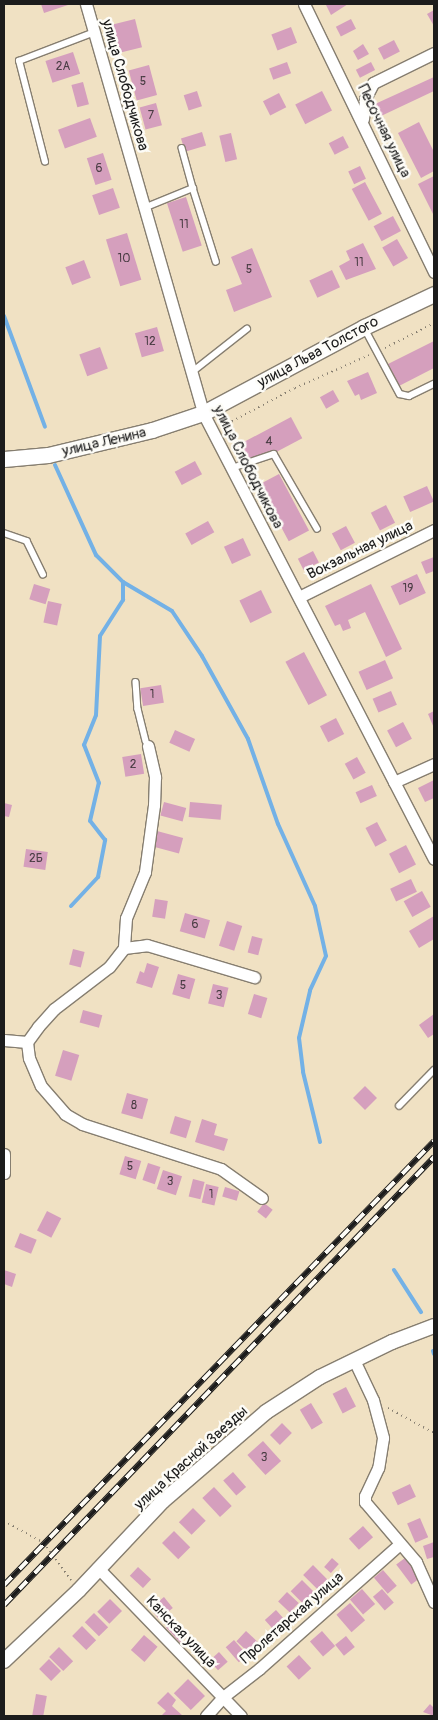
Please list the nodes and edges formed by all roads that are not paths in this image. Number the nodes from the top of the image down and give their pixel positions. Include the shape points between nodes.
1 (86, 4) edge
2 (304, 4) edge
3 (95, 32) junction
4 (434, 53) edge
5 (363, 121) junction
6 (182, 148) dead end
7 (45, 162) dead end
8 (193, 188) junction
9 (144, 208) junction
10 (216, 261) dead end
11 (434, 272) edge
12 (434, 294) edge
13 (364, 328) junction
14 (247, 329) dead end
15 (190, 373) junction
16 (434, 384) edge
17 (203, 413) junction
18 (4, 458) edge
19 (230, 469) junction
20 (318, 528) dead end
21 (434, 530) edge
22 (4, 533) edge
23 (43, 574) dead end
24 (299, 597) junction
25 (136, 682) dead end
26 (147, 743) joint
27 (434, 764) edge
28 (394, 782) junction
29 (434, 859) edge
30 (124, 948) junction
31 (254, 977) dead end
32 (4, 1040) edge
33 (27, 1042) junction
34 (434, 1070) edge
35 (399, 1106) dead end
36 (4, 1154) edge
37 (4, 1173) edge
38 (262, 1198) dead end
39 (434, 1326) edge
40 (354, 1360) junction
41 (400, 1544) junction
42 (99, 1569) junction
43 (434, 1602) edge
44 (4, 1661) edge
45 (223, 1697) junction
46 (206, 1716) edge
47 (241, 1716) edge

1 - 3 street, улица Слободчикова
2 - 5 street, Песочная улица
3 - 7 lane via 19,61
3 - 9 street, улица Слободчикова
4 - 5 street via 373,83 365,99
5 - 11 street, Песочная улица
6 - 8 lane
8 - 9 lane
8 - 10 lane
9 - 15 street, улица Слободчикова
12 - 13 main road, улица Льва Толстого
13 - 16 lane via 400,394 409,396
13 - 17 main road, улица Льва Толстого
14 - 15 lane
15 - 17 street, улица Слободчикова
17 - 18 main road, улица Ленина via 152,430 48,455
17 - 19 street, улица Слободчикова
19 - 20 lane via 274,454
19 - 24 street, улица Слободчикова
21 - 24 street, Вокзальная улица
22 - 23 lane via 27,541
24 - 28 street, улица Слободчикова
25 - 26 lane via 138,709
26 - 30 street via 155,777 154,805 145,872 126,918
27 - 28 street
28 - 29 street, улица Слободчикова
30 - 31 street via 147,945
30 - 33 street via 109,967 54,1009
32 - 33 street
33 - 38 street via 29,1058 41,1086 64,1114 82,1124 221,1169
34 - 35 lane
36 - 37 street
39 - 40 street, улица Красной Звезды
40 - 41 street via 380,1421 383,1451 365,1502
40 - 42 street, улица Красной Звезды via 300,1389 266,1412 163,1501
41 - 43 street via 425,1576
41 - 45 street, Пролетарская улица
42 - 44 street, улица Красной Звезды
42 - 45 street, Канская улица
45 - 46 street, Пролетарская улица
45 - 47 street, Канская улица

